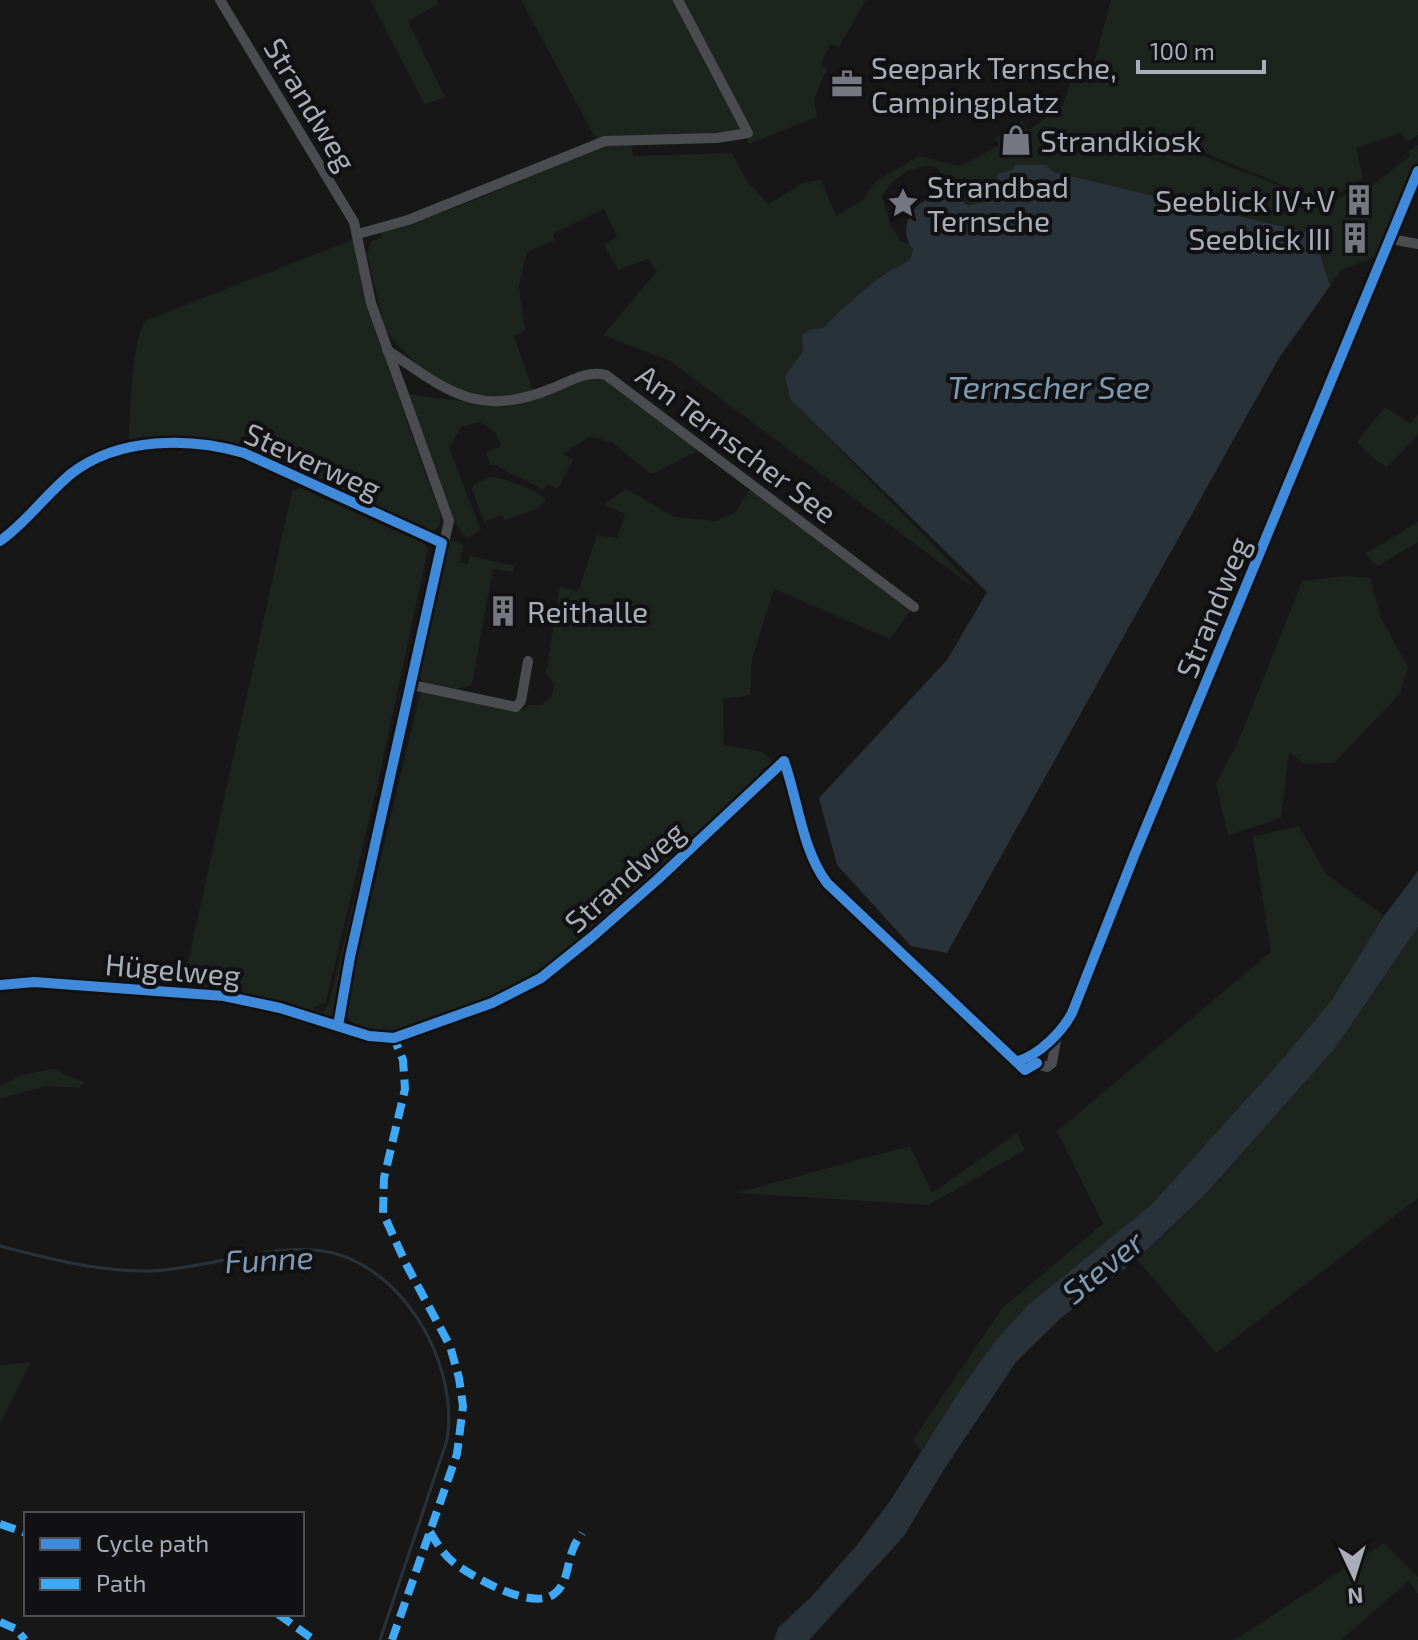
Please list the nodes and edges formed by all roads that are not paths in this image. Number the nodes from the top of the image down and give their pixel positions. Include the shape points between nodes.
1 (220, 0) edge
2 (678, 0) edge
3 (1418, 171) edge
4 (358, 234) junction
5 (1391, 239) junction
6 (1418, 244) edge
7 (387, 350) junction
8 (0, 541) edge
9 (442, 543) junction
10 (914, 607) dead end
11 (528, 661) dead end
12 (412, 685) junction
13 (0, 985) edge
14 (338, 1026) junction
15 (1062, 1028) dead end
16 (1016, 1062) dead end

1 - 4 street, Strandweg
2 - 4 street via 748,133 605,141 408,220
3 - 5 street, Strandweg
4 - 7 street, Strandweg via 371,303
5 - 6 street
5 - 15 street, Strandweg
7 - 9 street, Strandweg via 449,521
7 - 10 street, Am Ternscher See via 449,392 495,403 527,398 587,374 606,375
8 - 9 street, Steverweg via 81,468 135,446 190,444 244,453
9 - 12 street, Strandweg
11 - 12 street via 516,707
12 - 14 street, Strandweg
13 - 14 street, Hügelweg via 34,982 224,996
14 - 16 street, Strandweg via 394,1038 492,1003 541,978 657,880 784,761 810,851 827,883

